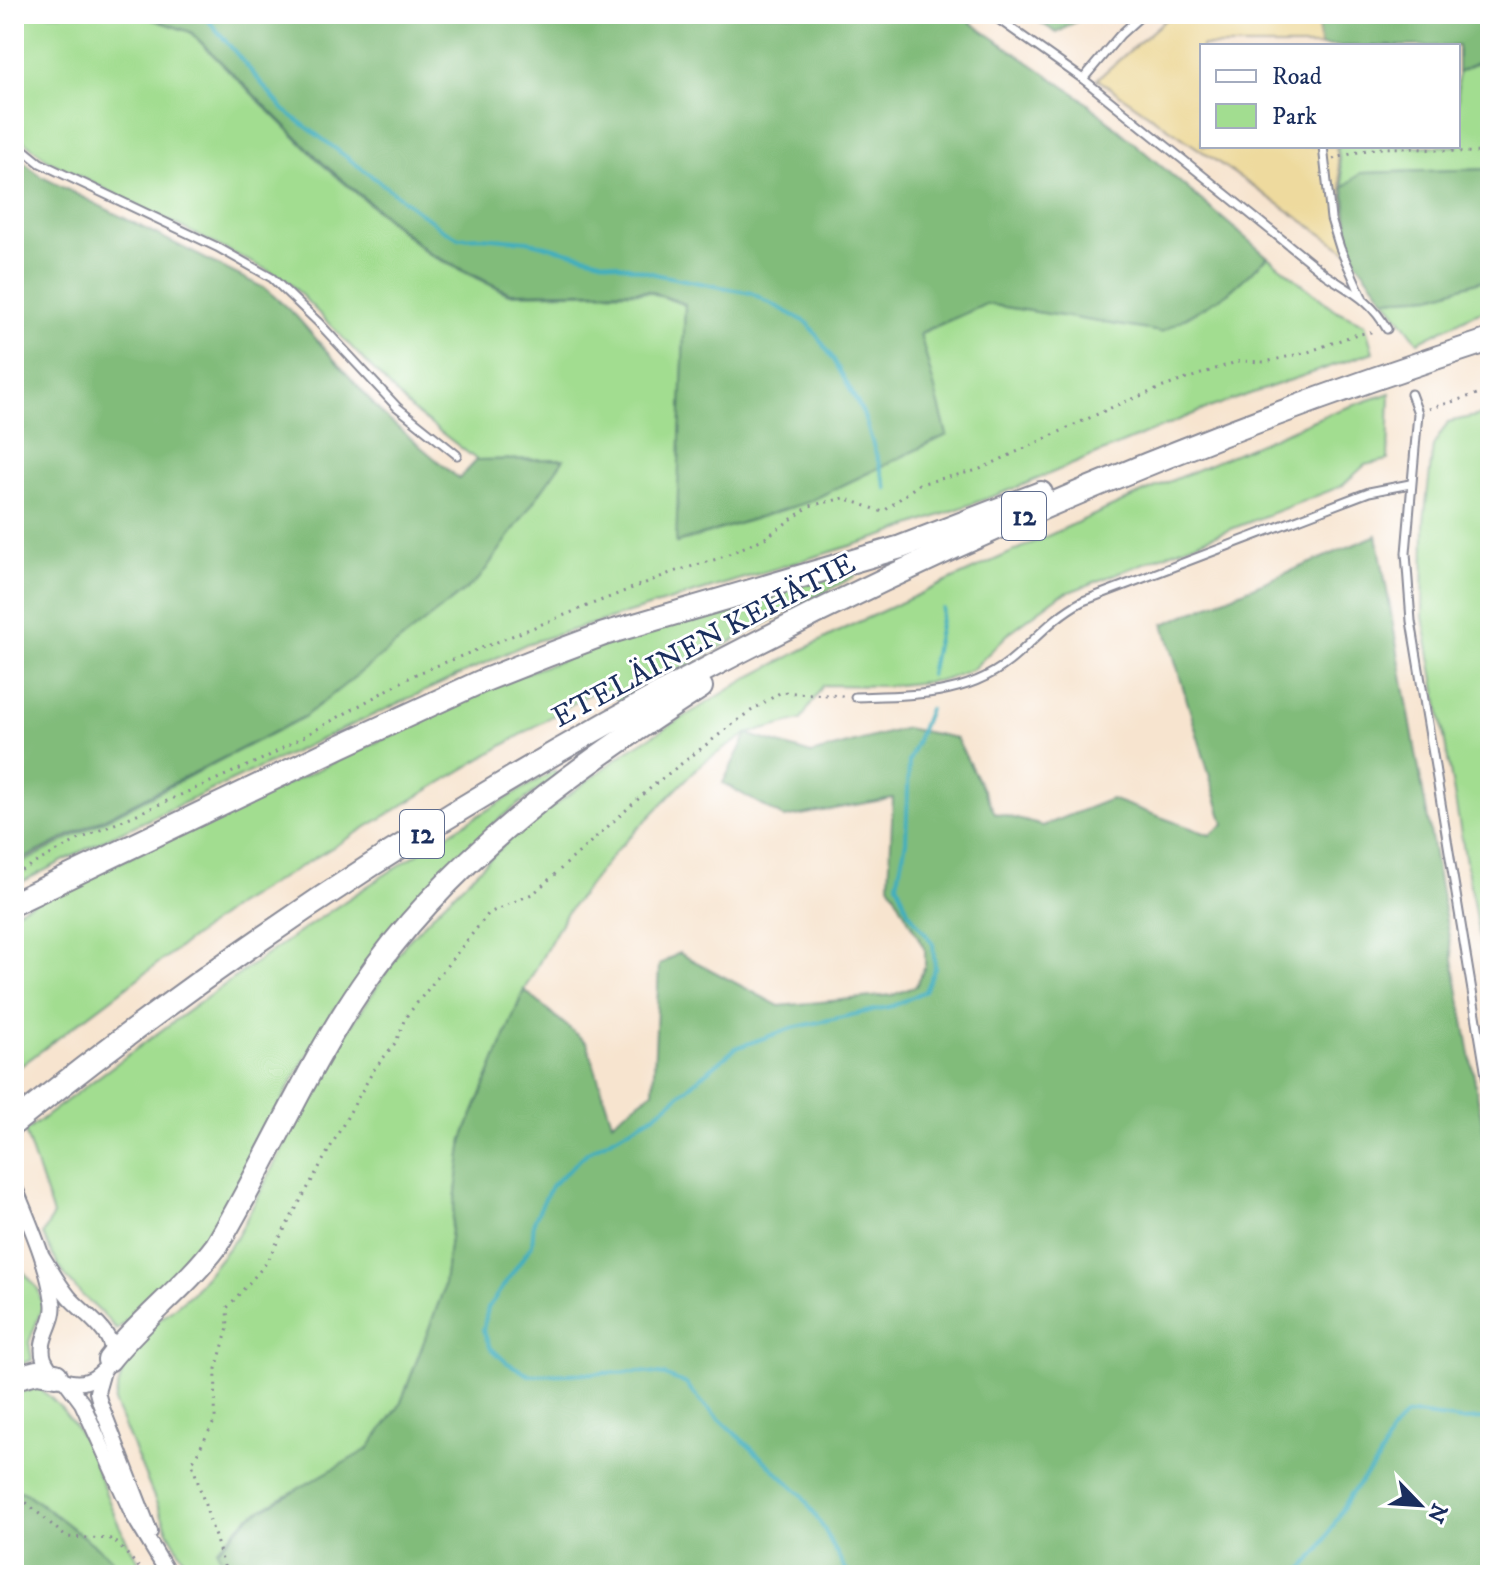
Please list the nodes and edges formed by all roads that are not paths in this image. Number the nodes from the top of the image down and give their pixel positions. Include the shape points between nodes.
1 (991, 14) edge
2 (1143, 14) edge
3 (1083, 79) junction
4 (14, 142) edge
5 (1323, 148) edge
6 (1363, 299) junction
7 (1387, 329) road end
8 (1490, 340) edge
9 (1411, 394) dead end
10 (1191, 446) junction
11 (457, 455) dead end
12 (1410, 484) junction
13 (860, 591) junction
14 (855, 697) road end
15 (14, 903) edge
16 (1490, 1100) edge
17 (14, 1123) edge
18 (14, 1185) edge
19 (42, 1256) junction
20 (106, 1366) junction
21 (14, 1378) edge
22 (60, 1378) junction
23 (166, 1570) edge

1 - 3 lane
2 - 3 lane
3 - 6 lane
4 - 11 lane via 40,163 272,278 397,407
5 - 6 lane via 1331,219
6 - 7 lane
8 - 10 highway, ETELÄINEN KEHÄTIE / 12
9 - 12 lane via 1418,413
10 - 13 highway, ETELÄINEN KEHÄTIE / 12
10 - 15 highway via 1072,482 860,560 548,655 354,740
12 - 14 lane via 1369,492 1083,601 1050,621 1000,669 964,688
12 - 16 lane via 1406,553 1411,621
13 - 17 highway, ETELÄINEN KEHÄTIE / 12 via 580,738 424,832 144,1021
13 - 20 highway via 644,724 514,821 448,881 341,1018 217,1245 180,1290 140,1323
18 - 19 street
19 - 20 street via 67,1295 105,1330
19 - 22 street via 54,1310 43,1357
20 - 22 street via 85,1382
20 - 23 street via 97,1392 100,1403
21 - 22 highway via 37,1372
22 - 23 street via 82,1403 127,1504

